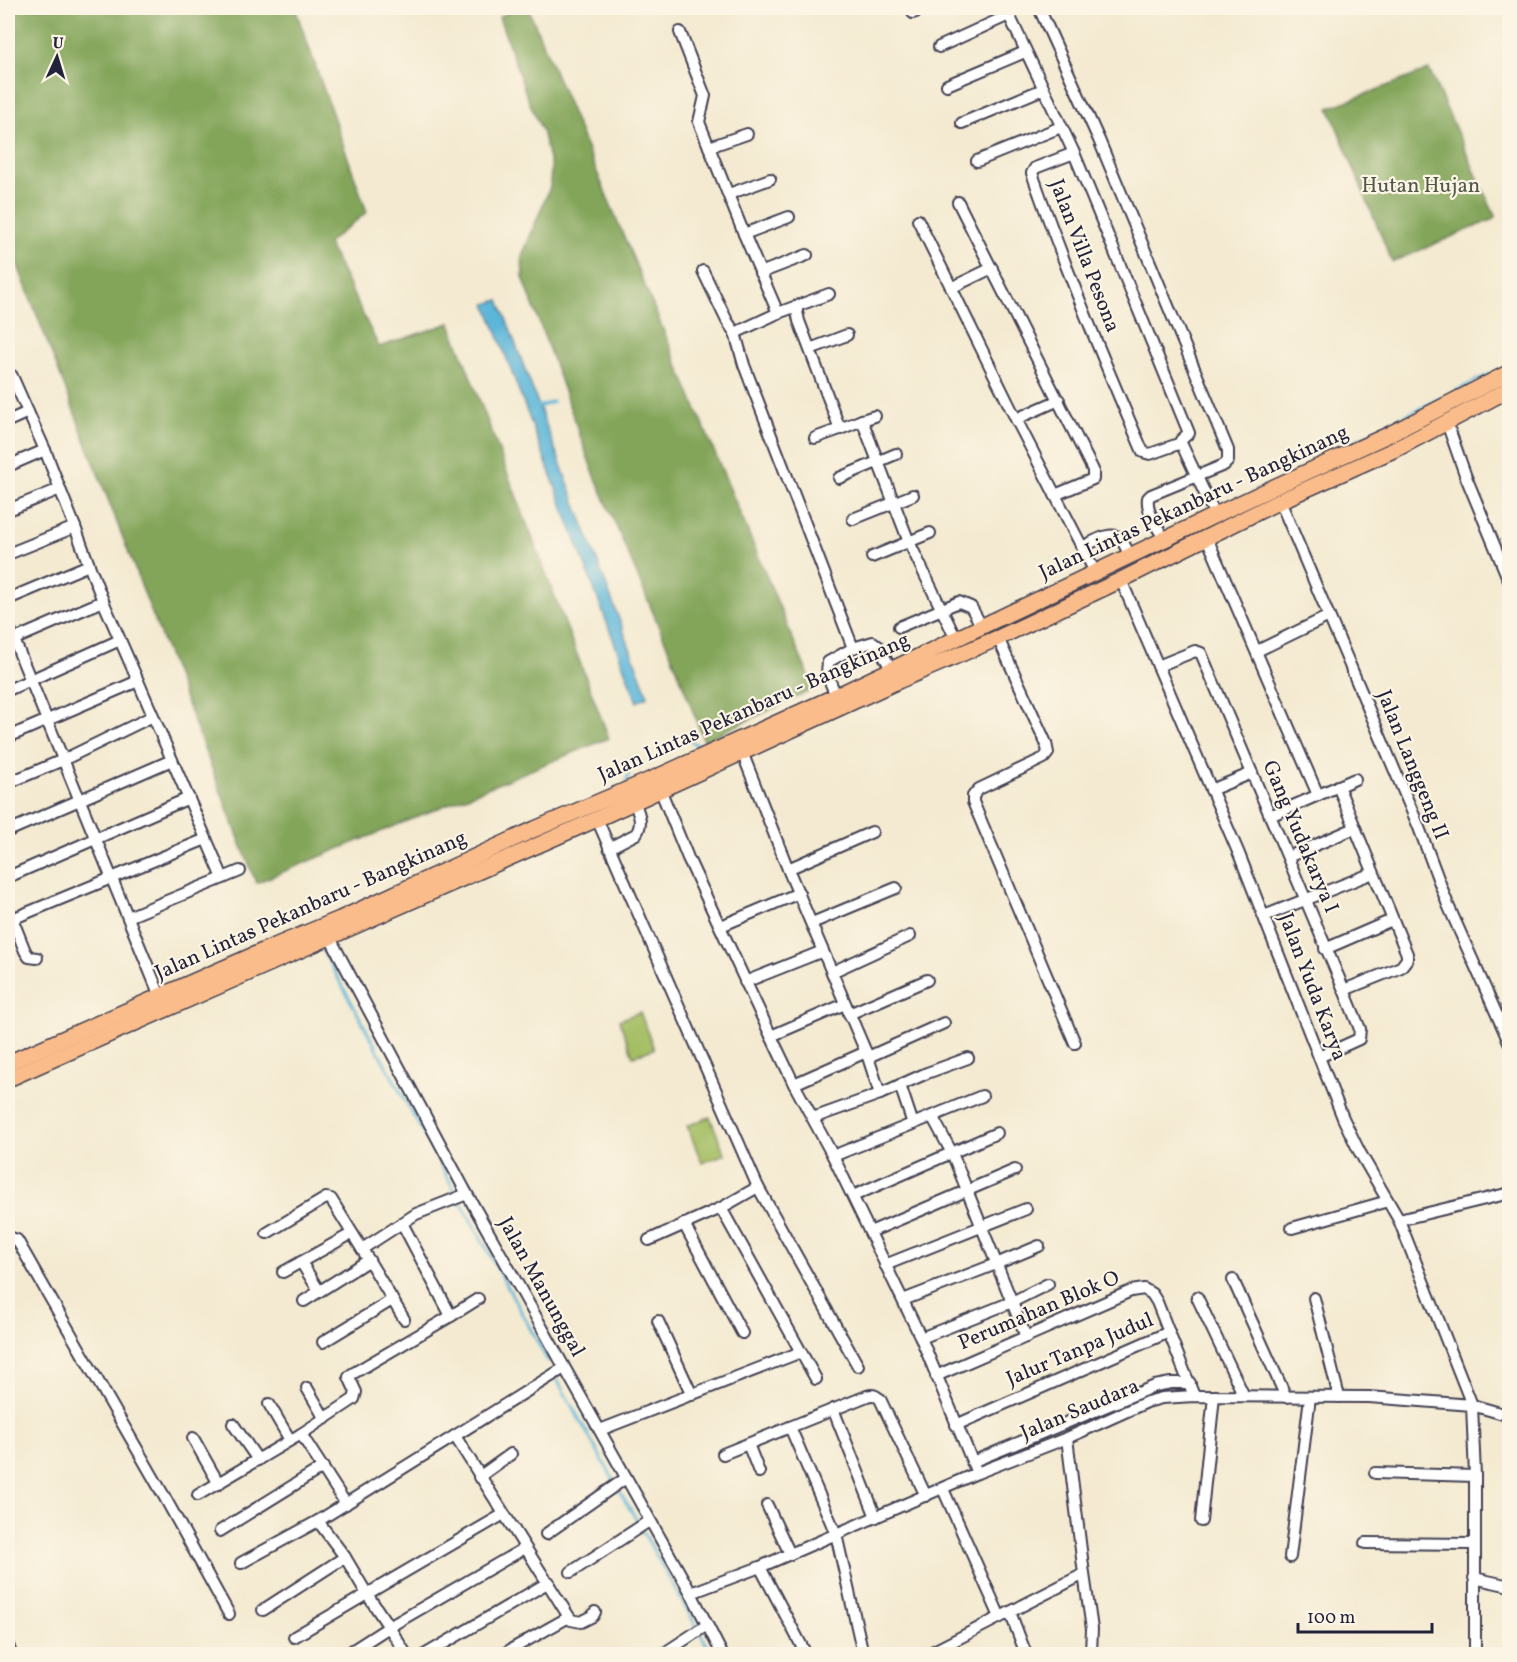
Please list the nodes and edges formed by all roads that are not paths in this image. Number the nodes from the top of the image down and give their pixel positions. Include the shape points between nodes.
1 (926, 8) edge
2 (1039, 8) edge
3 (1007, 11) edge
4 (913, 13) dead end
5 (680, 32) dead end
6 (939, 47) dead end
7 (1025, 52) junction
8 (947, 85) dead end
9 (1043, 89) junction
10 (962, 123) dead end
11 (1061, 127) junction
12 (747, 134) dead end
13 (709, 147) junction
14 (1074, 153) junction
15 (977, 161) dead end
16 (770, 179) dead end
17 (729, 194) junction
18 (958, 202) dead end
19 (789, 217) dead end
20 (918, 220) dead end
21 (744, 234) junction
22 (807, 255) dead end
23 (992, 268) junction
24 (703, 271) dead end
25 (760, 273) junction
26 (951, 288) junction
27 (829, 294) dead end
28 (795, 307) junction
29 (778, 313) junction
30 (735, 333) junction
31 (847, 335) dead end
32 (810, 350) junction
33 (1509, 372) edge
34 (8, 376) edge
35 (1509, 389) edge
36 (1059, 400) junction
37 (28, 412) junction
38 (875, 416) dead end
39 (1016, 419) junction
40 (862, 420) junction
41 (8, 421) edge
42 (1447, 423) junction
43 (840, 429) junction
44 (1390, 434) junction
45 (815, 438) dead end
46 (1181, 443) junction
47 (1398, 448) junction
48 (45, 450) junction
49 (896, 454) dead end
50 (878, 462) junction
51 (8, 466) edge
52 (1196, 477) junction
53 (839, 478) dead end
54 (60, 489) junction
55 (913, 495) dead end
56 (1055, 495) junction
57 (1280, 501) junction
58 (893, 504) junction
59 (8, 510) edge
60 (1215, 515) junction
61 (853, 519) dead end
62 (75, 528) junction
63 (930, 533) dead end
64 (1207, 538) junction
65 (1165, 539) junction
66 (909, 542) junction
67 (1082, 547) junction
68 (8, 554) edge
69 (1130, 556) junction
70 (872, 557) dead end
71 (89, 565) junction
72 (1095, 572) junction
73 (1121, 580) junction
74 (1509, 583) edge
75 (8, 599) edge
76 (103, 601) junction
77 (940, 609) junction
78 (1329, 616) junction
79 (8, 625) edge
80 (899, 627) dead end
81 (982, 627) junction
82 (998, 638) junction
83 (956, 639) junction
84 (120, 640) junction
85 (10, 641) edge
86 (853, 648) junction
87 (1257, 651) junction
88 (1158, 666) junction
89 (892, 670) junction
90 (30, 680) junction
91 (138, 681) junction
92 (8, 690) edge
93 (836, 696) junction
94 (153, 716) junction
95 (47, 720) junction
96 (8, 737) edge
97 (742, 752) junction
98 (63, 760) junction
99 (172, 760) junction
100 (1252, 773) junction
101 (1355, 779) dead end
102 (8, 783) edge
103 (1338, 786) junction
104 (660, 789) junction
105 (1211, 790) junction
106 (1318, 795) junction
107 (189, 798) junction
108 (80, 800) junction
109 (634, 801) junction
110 (1270, 816) junction
111 (597, 819) junction
112 (1355, 828) junction
113 (8, 831) edge
114 (872, 832) dead end
115 (96, 839) junction
116 (206, 839) junction
117 (609, 848) junction
118 (1288, 857) junction
119 (788, 869) junction
120 (240, 872) dead end
121 (461, 872) junction
122 (1373, 873) junction
123 (111, 877) junction
124 (8, 878) edge
125 (223, 878) junction
126 (896, 888) dead end
127 (799, 893) junction
128 (1306, 900) junction
129 (10, 913) edge
130 (1264, 916) junction
131 (128, 917) junction
132 (1392, 921) junction
133 (812, 923) junction
134 (721, 926) junction
135 (331, 929) junction
136 (910, 936) dead end
137 (1325, 949) junction
138 (824, 951) junction
139 (37, 958) dead end
140 (832, 972) junction
141 (927, 980) dead end
142 (745, 982) junction
143 (1344, 990) junction
144 (160, 996) junction
145 (847, 1009) junction
146 (944, 1023) dead end
147 (771, 1036) junction
148 (1075, 1043) dead end
149 (1509, 1044) edge
150 (867, 1055) junction
151 (1319, 1057) junction
152 (968, 1058) dead end
153 (8, 1063) edge
154 (8, 1079) edge
155 (794, 1084) junction
156 (900, 1085) junction
157 (880, 1094) junction
158 (981, 1095) dead end
159 (932, 1116) junction
160 (813, 1118) junction
161 (913, 1124) junction
162 (997, 1133) dead end
163 (952, 1153) junction
164 (833, 1156) junction
165 (1015, 1170) dead end
166 (758, 1187) junction
167 (967, 1190) junction
168 (1509, 1193) edge
169 (467, 1194) junction
170 (853, 1196) junction
171 (1388, 1201) junction
172 (721, 1208) junction
173 (1026, 1209) dead end
174 (1399, 1220) junction
175 (402, 1223) junction
176 (684, 1224) junction
177 (983, 1226) junction
178 (1292, 1228) dead end
179 (870, 1232) junction
180 (267, 1233) dead end
181 (351, 1234) junction
182 (8, 1238) edge
183 (649, 1240) dead end
184 (1039, 1246) dead end
185 (362, 1249) junction
186 (369, 1260) junction
187 (301, 1262) junction
188 (996, 1264) junction
189 (885, 1265) junction
190 (283, 1272) dead end
191 (1233, 1280) dead end
192 (1048, 1284) dead end
193 (319, 1291) junction
194 (1197, 1297) dead end
195 (1314, 1298) dead end
196 (478, 1299) dead end
197 (304, 1300) dead end
198 (392, 1300) junction
199 (903, 1300) junction
200 (1012, 1302) junction
201 (452, 1316) junction
202 (404, 1319) dead end
203 (658, 1321) dead end
204 (1169, 1332) junction
205 (742, 1333) dead end
206 (1026, 1337) junction
207 (921, 1338) junction
208 (323, 1342) dead end
209 (801, 1352) junction
210 (858, 1366) dead end
211 (564, 1368) junction
212 (936, 1376) junction
213 (816, 1379) dead end
214 (1190, 1383) junction
215 (307, 1388) dead end
216 (692, 1395) junction
217 (1194, 1396) junction
218 (1214, 1396) junction
219 (1244, 1396) junction
220 (1286, 1396) junction
221 (1310, 1397) junction
222 (1339, 1397) junction
223 (269, 1404) dead end
224 (1472, 1405) junction
225 (833, 1409) junction
226 (1096, 1411) junction
227 (1509, 1416) edge
228 (325, 1419) junction
229 (1102, 1423) junction
230 (233, 1424) dead end
231 (956, 1425) junction
232 (790, 1427) junction
233 (600, 1430) junction
234 (301, 1434) junction
235 (455, 1436) junction
236 (193, 1438) dead end
237 (1067, 1438) junction
238 (290, 1440) junction
239 (748, 1444) junction
240 (511, 1454) dead end
241 (723, 1454) dead end
242 (258, 1460) junction
243 (323, 1467) junction
244 (974, 1468) junction
245 (759, 1472) dead end
246 (1375, 1473) dead end
247 (1475, 1476) junction
248 (479, 1477) junction
249 (626, 1479) junction
250 (219, 1484) junction
251 (943, 1489) junction
252 (198, 1495) dead end
253 (926, 1496) junction
254 (346, 1504) junction
255 (767, 1505) dead end
256 (504, 1514) junction
257 (876, 1517) junction
258 (318, 1521) junction
259 (649, 1521) junction
260 (1201, 1521) dead end
261 (220, 1531) dead end
262 (546, 1534) dead end
263 (836, 1534) junction
264 (1365, 1543) dead end
265 (1474, 1544) junction
266 (525, 1548) junction
267 (790, 1554) junction
268 (345, 1557) junction
269 (1290, 1557) dead end
270 (242, 1563) dead end
271 (760, 1567) junction
272 (571, 1572) dead end
273 (1084, 1574) junction
274 (1474, 1578) junction
275 (549, 1582) junction
276 (1509, 1586) edge
277 (691, 1593) junction
278 (367, 1594) junction
279 (263, 1610) dead end
280 (595, 1612) dead end
281 (229, 1614) dead end
282 (1005, 1614) junction
283 (569, 1617) junction
284 (707, 1626) junction
285 (389, 1627) junction
286 (294, 1637) dead end
287 (8, 1645) edge
288 (1091, 1652) dead end
289 (11, 1654) edge
290 (347, 1654) edge
291 (406, 1654) edge
292 (426, 1654) edge
293 (502, 1654) edge
294 (663, 1654) edge
295 (722, 1654) edge
296 (806, 1654) edge
297 (863, 1654) edge
298 (928, 1654) edge
299 (1026, 1654) edge
300 (1475, 1654) edge

1 - 4 street
2 - 52 street via 1099,140 1228,450 1228,461
3 - 6 street
3 - 7 street
5 - 13 street via 704,89 699,122
7 - 8 street
7 - 9 street
9 - 10 street
9 - 11 street
11 - 14 street
11 - 15 street
12 - 13 street
13 - 17 street
14 - 46 street, Jalan Villa Pesona via 1189,433
14 - 46 street, Jalan Villa Pesona via 1032,171 1055,240 1143,452 1150,454
16 - 17 street
17 - 21 street
18 - 23 street
19 - 21 street
20 - 26 street
21 - 25 street
22 - 25 street
23 - 26 street
23 - 36 street
24 - 30 street
25 - 29 street
26 - 39 street
27 - 28 street
28 - 29 street
28 - 32 street
29 - 30 street
30 - 86 street
31 - 32 street
32 - 43 street
33 - 44 highway, Jalan Lintas Pekanbaru - Bangkinang
34 - 37 street via 12,376
35 - 42 highway, Jalan Lintas Pekanbaru - Bangkinang
36 - 39 street
36 - 56 street via 1094,475 1093,479
37 - 41 street
37 - 48 street
38 - 40 street
39 - 56 street
40 - 43 street
40 - 50 street
42 - 47 highway, Jalan Lintas Pekanbaru - Bangkinang
42 - 74 street
43 - 45 street
44 - 47 highway
44 - 60 highway, Jalan Lintas Pekanbaru - Bangkinang
46 - 52 street, Jalan Villa Pesona
47 - 57 highway, Jalan Lintas Pekanbaru - Bangkinang
48 - 51 street
48 - 54 street
49 - 50 street
50 - 53 street
50 - 58 street
52 - 60 street, Jalan Villa Pesona
52 - 65 street via 1151,495 1147,501
54 - 59 street
54 - 62 street
55 - 58 street
56 - 67 street
57 - 64 highway, Jalan Lintas Pekanbaru - Bangkinang
57 - 78 street, Jalan Langgeng II
58 - 61 street
58 - 66 street
60 - 65 highway, Jalan Lintas Pekanbaru - Bangkinang
62 - 68 street
62 - 71 street
63 - 66 street
64 - 73 highway, Jalan Lintas Pekanbaru - Bangkinang
64 - 87 street
65 - 69 highway, Jalan Lintas Pekanbaru - Bangkinang
66 - 70 street
66 - 77 street
67 - 69 street via 1113,535
67 - 72 street
69 - 72 highway, Jalan Lintas Pekanbaru - Bangkinang
71 - 75 street
71 - 76 street
72 - 81 highway, Jalan Lintas Pekanbaru - Bangkinang
73 - 82 highway, Jalan Lintas Pekanbaru - Bangkinang
73 - 88 street, Jalan Yuda Karya
76 - 84 street
76 - 85 street
77 - 80 street
77 - 81 street via 965,603
77 - 83 street
78 - 87 street
78 - 149 street, Jalan Langgeng II
79 - 85 street
81 - 83 highway, Jalan Lintas Pekanbaru - Bangkinang
82 - 97 highway, Jalan Lintas Pekanbaru - Bangkinang
82 - 148 street via 1048,753 979,789 973,802
83 - 89 highway, Jalan Lintas Pekanbaru - Bangkinang
84 - 90 street
84 - 91 street
85 - 90 street
86 - 89 street via 873,642
86 - 93 street via 828,662 827,674
87 - 106 street
88 - 100 street, Gang Yudakarya I via 1195,651 1201,653
88 - 105 street, Jalan Yuda Karya
89 - 93 highway, Jalan Lintas Pekanbaru - Bangkinang
90 - 92 street
90 - 95 street
91 - 94 street
91 - 95 street
93 - 121 highway, Jalan Lintas Pekanbaru - Bangkinang via 535,829
94 - 98 street
94 - 99 street
95 - 96 street
95 - 98 street
97 - 104 highway, Jalan Lintas Pekanbaru - Bangkinang
97 - 119 street
98 - 102 street
98 - 108 street
99 - 107 street
99 - 108 street
100 - 105 street
100 - 110 street, Gang Yudakarya I
101 - 103 street
103 - 106 street
103 - 112 street
104 - 109 highway, Jalan Lintas Pekanbaru - Bangkinang
104 - 134 street
105 - 130 street, Jalan Yuda Karya
106 - 110 street
107 - 115 street
107 - 116 street
108 - 113 street
108 - 115 street
109 - 111 highway, Jalan Lintas Pekanbaru - Bangkinang
109 - 117 street via 639,830
110 - 118 street, Gang Yudakarya I
111 - 117 street
111 - 121 highway, Jalan Lintas Pekanbaru - Bangkinang
112 - 118 street
112 - 122 street
114 - 119 street
115 - 123 street
115 - 124 street
116 - 123 street
116 - 125 street
117 - 166 street
118 - 128 street, Gang Yudakarya I
119 - 127 street
120 - 125 street
121 - 135 highway, Jalan Lintas Pekanbaru - Bangkinang
122 - 128 street
122 - 132 street
123 - 129 street
123 - 131 street
125 - 131 street
126 - 133 street
127 - 133 street
127 - 134 street
128 - 130 street
128 - 137 street, Gang Yudakarya I
129 - 139 street via 25,951 29,957
130 - 151 street, Jalan Yuda Karya
131 - 144 street
132 - 137 street
132 - 143 street via 1407,959 1401,967
133 - 138 street
134 - 142 street
135 - 144 highway, Jalan Lintas Pekanbaru - Bangkinang
135 - 154 highway, Jalan Lintas Pekanbaru - Bangkinang
135 - 169 street, Jalan Manunggal
136 - 140 street
137 - 143 street, Gang Yudakarya I
138 - 140 street
138 - 142 street
140 - 145 street
141 - 145 street
142 - 147 street
143 - 151 street, Gang Yudakarya I via 1360,1029 1359,1039
144 - 153 highway, Jalan Lintas Pekanbaru - Bangkinang
145 - 147 street
145 - 150 street
146 - 150 street
147 - 155 street
150 - 155 street
150 - 157 street
151 - 171 street, Jalan Yuda Karya via 1342,1118
152 - 156 street
155 - 160 street
156 - 157 street
156 - 161 street
157 - 160 street
158 - 159 street
159 - 161 street
159 - 163 street
160 - 164 street
161 - 164 street
162 - 163 street
163 - 167 street
163 - 170 street
164 - 170 street
165 - 167 street
166 - 172 street
166 - 210 street
167 - 177 street
167 - 179 street
168 - 174 street
169 - 175 street
169 - 211 street, Jalan Manunggal
170 - 179 street
171 - 174 street, Jalan Yuda Karya
171 - 178 street
172 - 176 street
172 - 209 street
173 - 177 street
174 - 224 street, Jalan Yuda Karya
175 - 185 street
175 - 201 street
176 - 183 street
176 - 205 street
177 - 188 street
177 - 189 street
179 - 189 street
180 - 181 street via 326,1197 331,1199
181 - 185 street
181 - 187 street
182 - 281 street via 16,1240 60,1312
184 - 188 street
185 - 186 street
186 - 193 street
186 - 198 street
187 - 190 street
187 - 193 street
188 - 199 street
188 - 200 street
189 - 199 street
191 - 220 street
192 - 200 street
193 - 197 street
194 - 219 street
195 - 222 street
196 - 201 street
198 - 202 street
198 - 208 street
199 - 207 street
200 - 206 street
200 - 207 street
201 - 228 street via 352,1374 349,1377 356,1396
203 - 216 street
204 - 206 street, Perumahan Blok O via 1152,1294 1144,1289 1131,1291
204 - 214 street, Jalur Tanpa Judul
204 - 231 street, Jalur Tanpa Judul
206 - 212 street, Perumahan Blok O
207 - 212 street
209 - 213 street
209 - 216 street
211 - 233 street, Jalan Manunggal
211 - 235 street
212 - 231 street
214 - 217 street, Jalur Tanpa Judul
214 - 226 street via 1155,1386
215 - 228 street
216 - 233 street
217 - 218 street, Jalan Saudara
217 - 229 street, Jalan Saudara via 1147,1402
218 - 219 street, Jalan Saudara
218 - 260 street
219 - 220 street, Jalan Saudara
220 - 221 street, Jalan Saudara
221 - 222 street, Jalan Saudara
221 - 269 street
222 - 224 street, Jalan Saudara
223 - 238 street
224 - 227 street, Jalan Saudara
224 - 247 street, Jalan Yuda Karya
225 - 232 street
225 - 253 street via 873,1394 880,1399
225 - 257 street
226 - 229 street
226 - 244 street
228 - 234 street
229 - 237 street, Jalan Saudara
230 - 242 street
231 - 244 street
232 - 239 street
232 - 263 street
233 - 249 street, Jalan Manunggal
234 - 238 street
234 - 243 street
235 - 248 street
235 - 254 street
236 - 250 street
237 - 244 street, Jalan Saudara
237 - 273 street
238 - 242 street
239 - 241 street
239 - 245 street
240 - 248 street
242 - 250 street
243 - 254 street
243 - 261 street
244 - 251 street, Jalan Saudara
246 - 247 street
247 - 265 street, Jalan Yuda Karya
248 - 256 street
249 - 259 street, Jalan Manunggal
249 - 262 street
250 - 252 street
251 - 253 street, Jalan Saudara
251 - 282 street
253 - 257 street, Jalan Saudara
254 - 258 street
255 - 267 street
256 - 266 street
256 - 278 street
257 - 263 street, Jalan Saudara
258 - 268 street
258 - 270 street
259 - 272 street
259 - 277 street, Jalan Manunggal
263 - 267 street, Jalan Saudara
263 - 297 street
264 - 265 street
265 - 274 street, Jalan Yuda Karya
266 - 275 street
266 - 285 street
267 - 271 street, Jalan Saudara
268 - 278 street
268 - 279 street
271 - 277 street, Jalan Saudara
271 - 296 street
273 - 282 street
273 - 288 street via 1092,1629
274 - 276 street
274 - 300 street, Jalan Yuda Karya
275 - 283 street
275 - 292 street
277 - 284 street, Jalan Manunggal
278 - 285 street
278 - 286 street
280 - 283 street via 581,1622
282 - 298 street
282 - 299 street
283 - 293 street
284 - 294 street
284 - 295 street, Jalan Manunggal
285 - 290 street
285 - 291 street
287 - 289 street

